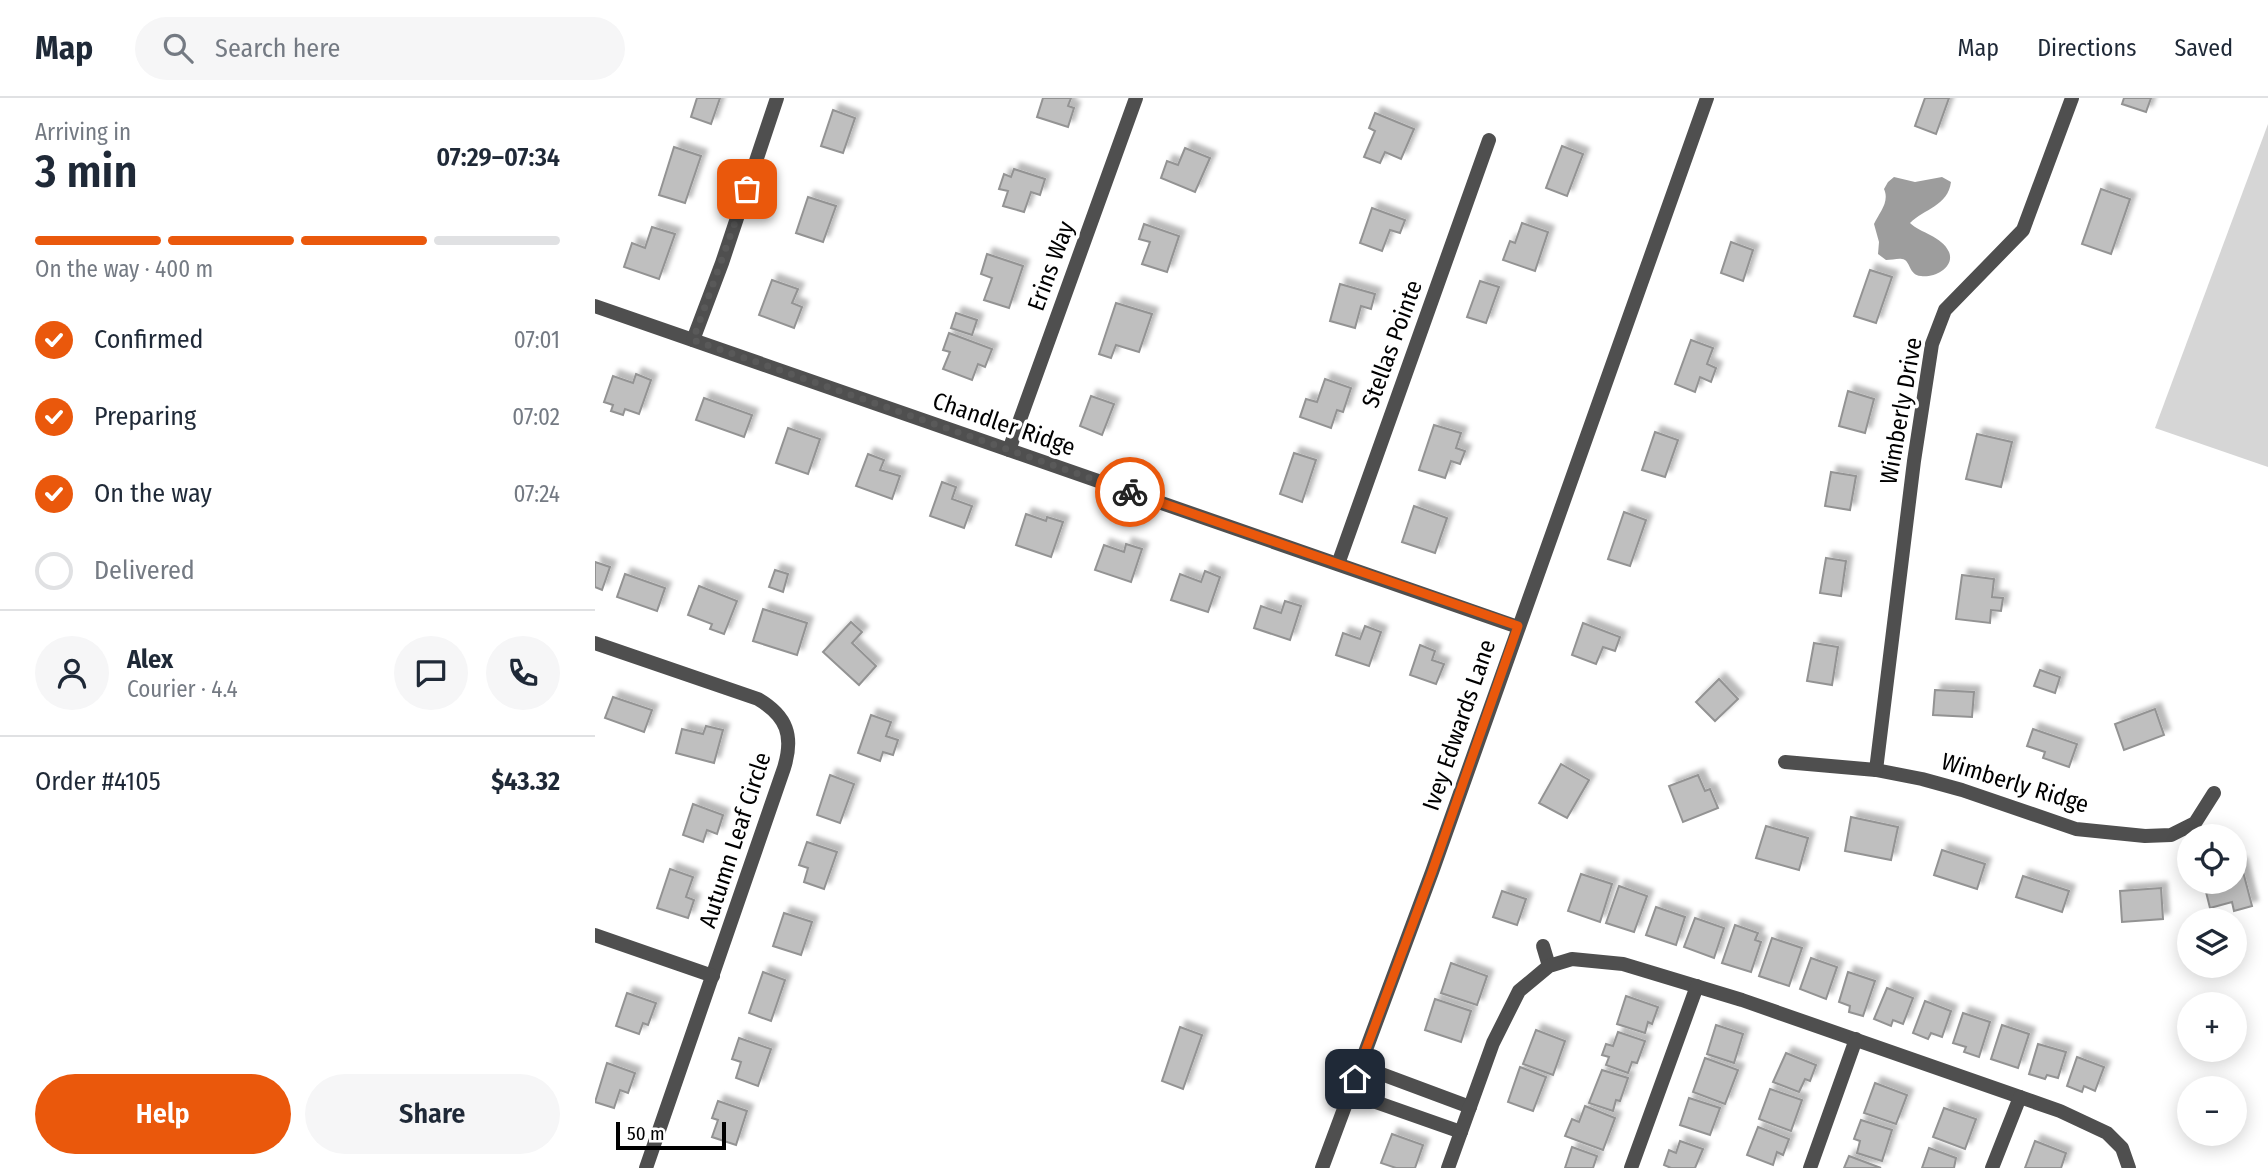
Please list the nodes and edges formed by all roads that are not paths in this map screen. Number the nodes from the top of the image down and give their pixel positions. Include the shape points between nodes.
1 (777, 98) edge
2 (1136, 98) edge
3 (1707, 98) edge
4 (2072, 98) edge
5 (1489, 140) dead end
6 (595, 306) edge
7 (693, 340) junction
8 (1010, 450) junction
9 (1338, 564) junction
10 (1518, 626) junction
11 (595, 643) edge
12 (1785, 762) dead end
13 (1876, 770) junction
14 (2214, 793) dead end
15 (595, 935) edge
16 (1543, 946) dead end
17 (1549, 966) junction
18 (713, 976) junction
19 (1697, 986) junction
20 (1856, 1040) junction
21 (1360, 1066) junction
22 (1350, 1093) junction
23 (2020, 1097) junction
24 (1470, 1107) junction
25 (1461, 1132) junction
26 (646, 1168) edge
27 (1322, 1168) edge
28 (1448, 1168) edge
29 (1630, 1168) edge
30 (1810, 1168) edge
31 (1992, 1168) edge
32 (2129, 1168) edge

1 - 7 street
2 - 8 street, Erins Way
3 - 10 street, Ivey Edwards Lane
4 - 13 street, Wimberly Drive via 2023,230 1945,310 1932,344
5 - 9 street, Stellas Pointe
6 - 7 street, Chandler Ridge
7 - 8 street, Chandler Ridge
8 - 9 street, Chandler Ridge
9 - 10 street, Chandler Ridge
10 - 21 street, Ivey Edwards Lane
11 - 18 street, Autumn Leaf Circle via 758,699 779,715 788,734 789,754
12 - 13 street, Wimberly Ridge
13 - 14 street, Wimberly Ridge via 1962,790 2076,829 2145,836 2171,835 2195,823
15 - 18 street
16 - 17 street
17 - 19 street via 1572,959 1623,964
17 - 24 street via 1519,991 1493,1043
18 - 26 street, Autumn Leaf Circle
19 - 20 street
19 - 29 street
20 - 23 street
20 - 30 street
21 - 22 street, Ivey Edwards Lane
21 - 24 street
22 - 25 street
22 - 27 street, Ivey Edwards Lane
23 - 31 street
23 - 32 street via 2107,1133 2122,1148
24 - 25 street
25 - 28 street

